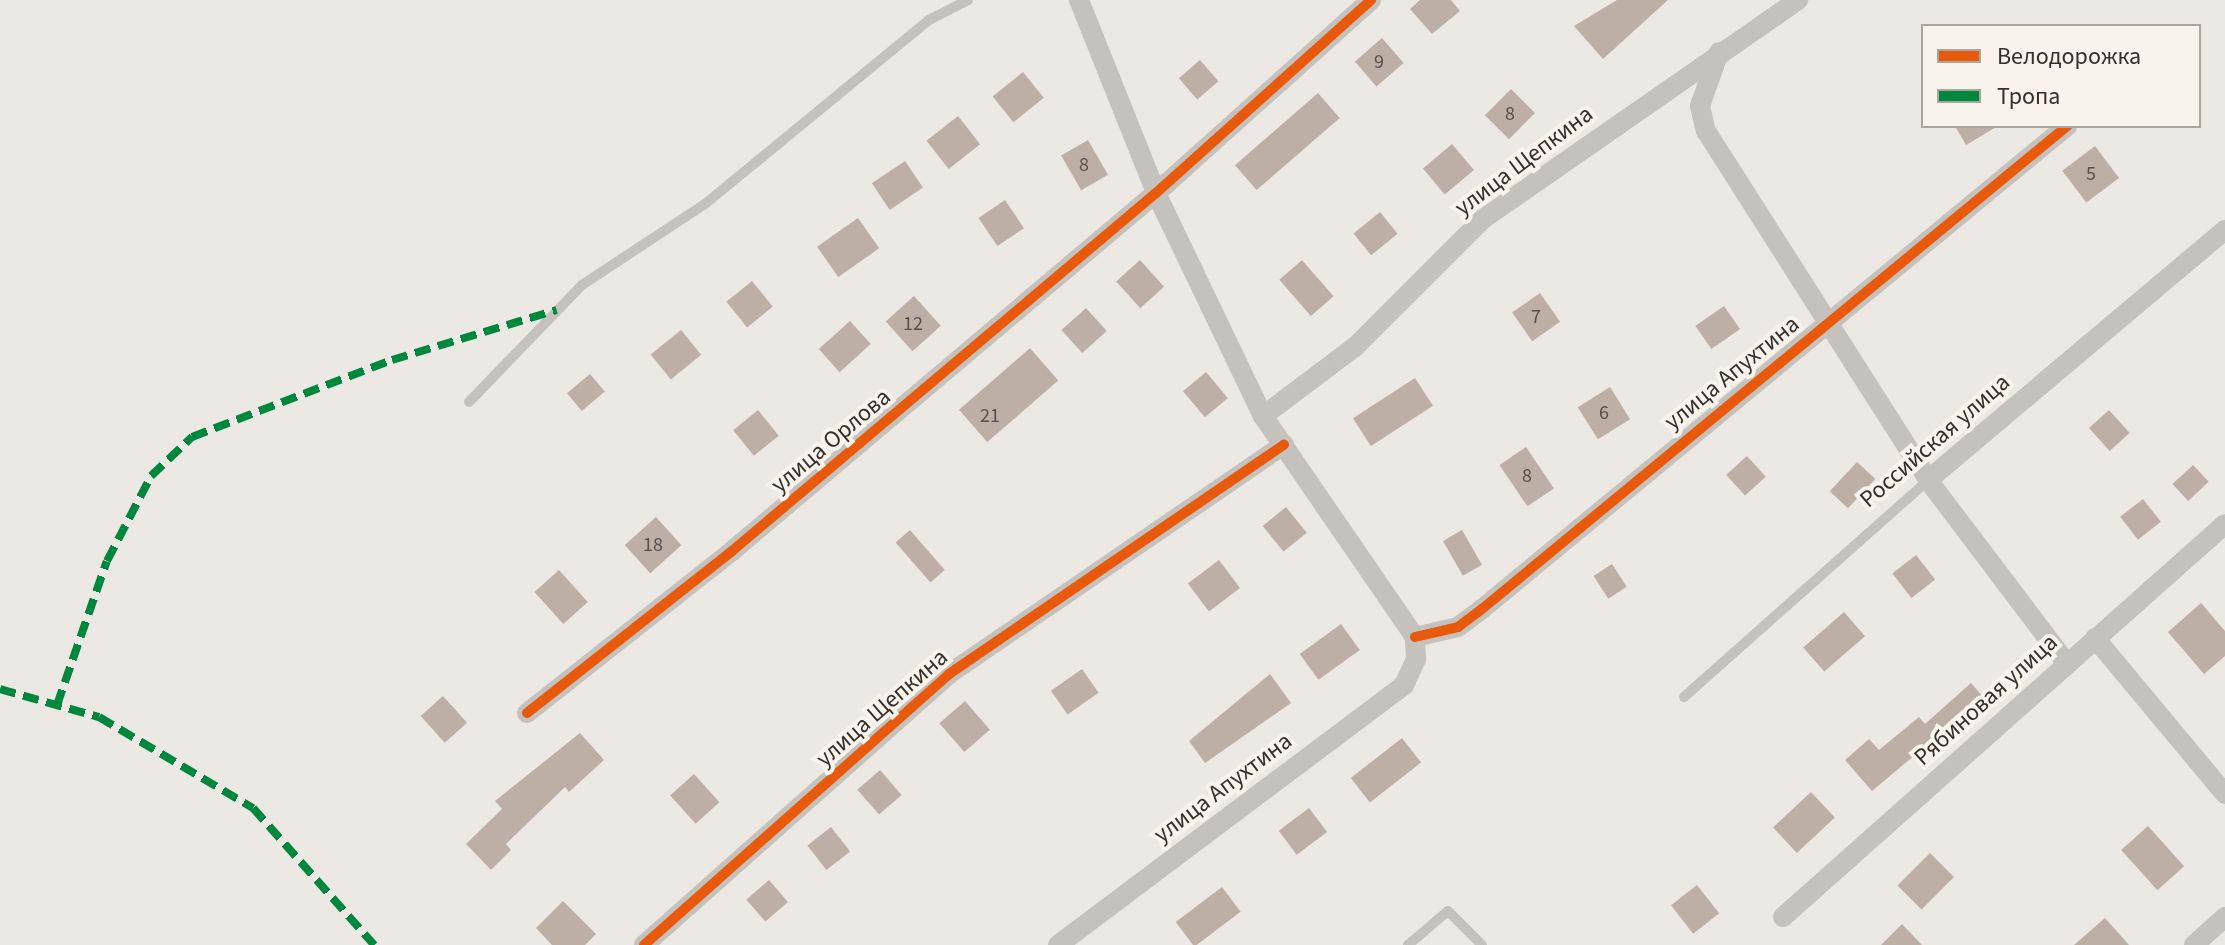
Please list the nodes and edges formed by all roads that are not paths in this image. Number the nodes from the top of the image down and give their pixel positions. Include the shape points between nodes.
1 (968, 0) edge
2 (1079, 0) edge
3 (1371, 0) edge
4 (1798, 0) edge
5 (1719, 52) junction
6 (2065, 128) edge
7 (1156, 193) junction
8 (2225, 230) edge
9 (1827, 322) junction
10 (469, 402) dead end
11 (1263, 416) junction
12 (1284, 445) junction
13 (1928, 480) junction
14 (2225, 524) edge
15 (1415, 637) junction
16 (2095, 638) junction
17 (2067, 664) junction
18 (1684, 697) dead end
19 (527, 713) dead end
20 (2225, 794) edge
21 (1783, 917) dead end
22 (2225, 917) edge
23 (644, 945) edge
24 (1058, 945) edge
25 (1408, 945) edge
26 (1482, 945) edge
27 (2194, 945) edge

1 - 10 lane via 929,20 705,204 582,285
2 - 7 street
3 - 7 street, улица Орлова
4 - 5 street, улица Щепкина
5 - 9 street via 1700,106 1706,131
5 - 11 street, улица Щепкина via 1483,219 1356,346
6 - 9 street, улица Апухтина
7 - 11 street
7 - 19 street, улица Орлова via 732,551
8 - 13 street, Российская улица
9 - 13 street
9 - 15 street, улица Апухтина via 1482,609 1458,627
11 - 12 street
12 - 15 street
12 - 23 street, улица Щепкина via 949,674
13 - 17 street
13 - 18 lane, Российская улица
14 - 16 street, Рябиновая улица
15 - 24 street, улица Апухтина via 1416,659 1404,685
16 - 17 street, Рябиновая улица
16 - 20 street
17 - 21 street, Рябиновая улица
22 - 27 street
25 - 26 lane via 1448,911

